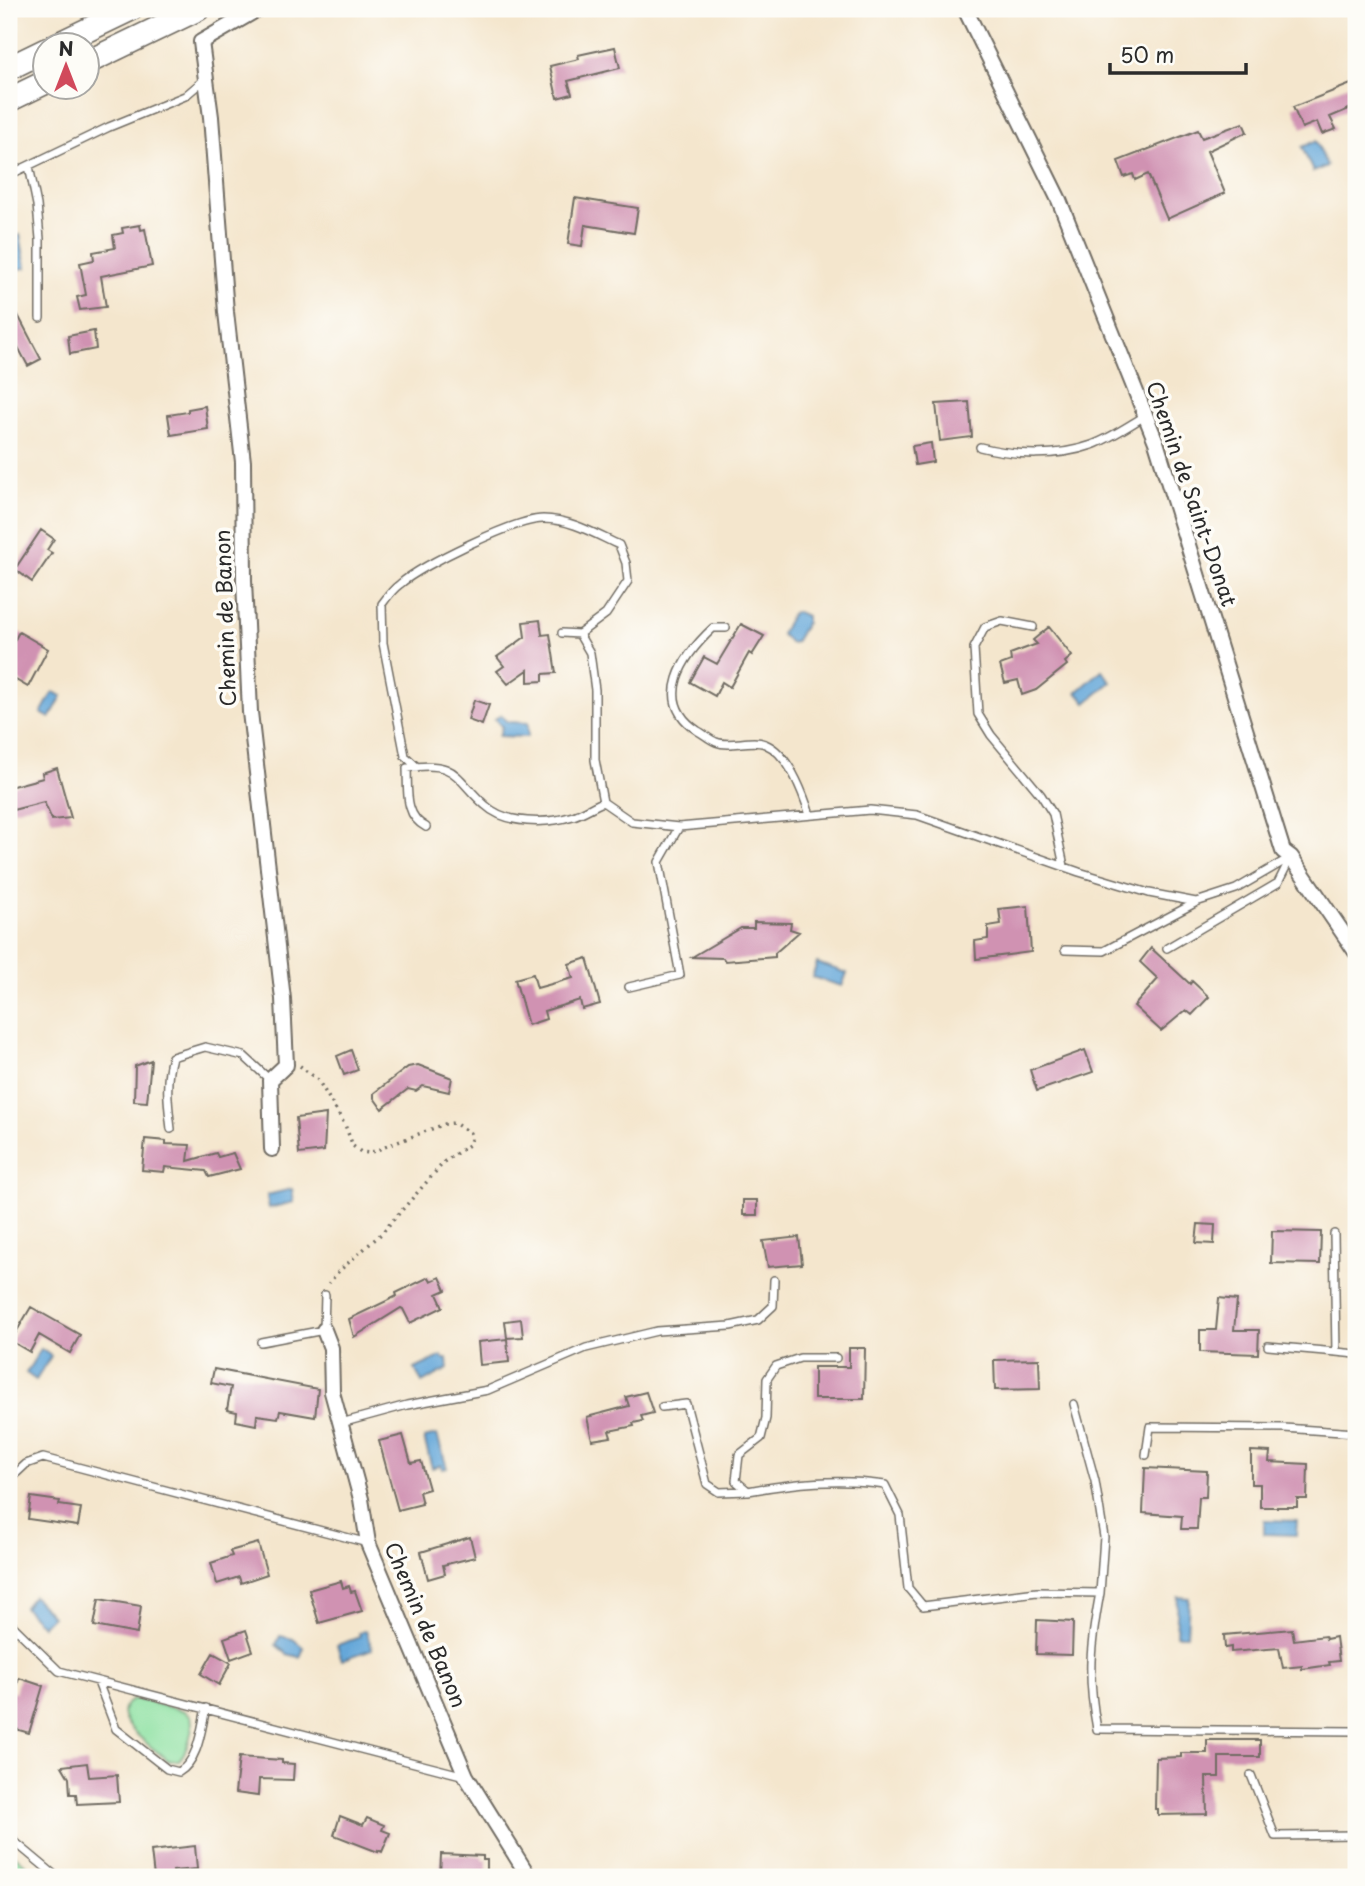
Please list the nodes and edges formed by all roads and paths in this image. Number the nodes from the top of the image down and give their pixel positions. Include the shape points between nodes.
1 (131, 9) edge
2 (198, 9) edge
3 (258, 9) edge
4 (965, 9) edge
5 (83, 32) edge
6 (102, 55) edge
7 (32, 57) edge
8 (9, 68) edge
9 (206, 78) junction
10 (32, 89) edge
11 (9, 100) edge
12 (30, 166) junction
13 (9, 175) edge
14 (40, 318) dead end
15 (1145, 416) junction
16 (980, 447) dead end
17 (1033, 626) dead end
18 (726, 628) dead end
19 (562, 633) dead end
20 (579, 634) junction
21 (417, 767) junction
22 (603, 802) junction
23 (810, 815) junction
24 (426, 827) dead end
25 (679, 827) junction
26 (1291, 857) junction
27 (1064, 866) junction
28 (1196, 902) junction
29 (1167, 948) dead end
30 (1065, 950) dead end
31 (1356, 952) edge
32 (629, 987) dead end
33 (286, 1058) junction
34 (270, 1080) junction
35 (171, 1129) dead end
36 (272, 1149) dead end
37 (1334, 1234) dead end
38 (774, 1280) dead end
39 (325, 1295) joint
40 (324, 1330) junction
41 (261, 1342) dead end
42 (1268, 1346) dead end
43 (1336, 1352) junction
44 (1356, 1354) edge
45 (836, 1358) dead end
46 (1074, 1404) dead end
47 (662, 1407) dead end
48 (339, 1423) junction
49 (1356, 1433) edge
50 (1146, 1455) dead end
51 (9, 1480) edge
52 (748, 1490) junction
53 (368, 1543) junction
54 (1100, 1593) junction
55 (9, 1622) edge
56 (98, 1682) junction
57 (206, 1708) junction
58 (1356, 1731) edge
59 (1251, 1775) dead end
60 (466, 1776) junction
61 (1356, 1835) edge
62 (9, 1837) edge
63 (57, 1877) edge
64 (529, 1877) edge

1 - 5 highway
2 - 6 highway
3 - 9 street, Chemin de Banon via 201,41
4 - 15 street, Chemin de Saint-Donat via 1059,200
7 - 8 highway
9 - 12 lane via 185,96
9 - 33 street, Chemin de Banon via 243,462 250,712
10 - 11 highway
12 - 13 lane
12 - 14 lane via 39,228
15 - 16 lane via 1092,445 1050,453 1004,453
15 - 26 street, Chemin de Saint-Donat via 1283,851
17 - 27 lane via 1002,621 985,627 974,648 978,714 1053,814
18 - 23 lane via 713,628 680,667 676,703 687,723 717,743 764,743 784,759
19 - 20 lane
20 - 21 lane via 606,614 628,581 619,545 580,526 541,519 496,533 400,584 382,604 383,643 405,756
20 - 22 lane via 590,653 595,760
21 - 22 lane via 438,767 458,775 486,806 505,818 540,821 574,816
21 - 24 lane via 407,768 410,811
22 - 25 lane via 632,822
23 - 25 lane
23 - 27 lane via 870,810 917,815
25 - 32 lane via 659,862 680,975
26 - 28 lane via 1236,889
26 - 29 lane via 1278,883
26 - 31 street, Chemin de Saint-Donat
27 - 28 lane
28 - 30 lane via 1104,951
33 - 34 street via 286,1065
33 - 39 path via 318,1080 361,1152 445,1124 454,1123 470,1133 471,1139 433,1173 381,1234 338,1271
34 - 35 lane via 244,1056 205,1048 172,1057 167,1093
34 - 36 street
37 - 43 lane
38 - 48 lane via 774,1306 758,1320 657,1331 586,1348 488,1390
39 - 40 lane
40 - 41 lane
40 - 48 street, Chemin de Banon via 331,1348 332,1392
42 - 43 lane
43 - 44 lane
45 - 52 lane via 800,1358 776,1366 767,1378 761,1438 739,1455 736,1481
46 - 54 lane via 1104,1536
47 - 52 lane via 686,1404 707,1483 719,1492
48 - 53 street, Chemin de Banon via 361,1499
49 - 50 lane via 1150,1427
51 - 53 lane via 26,1464 43,1458
52 - 54 lane via 807,1481 885,1485 900,1515 908,1588 923,1605 1037,1592
53 - 60 street, Chemin de Banon
54 - 58 lane via 1090,1645 1090,1693 1097,1729
55 - 56 lane via 59,1671
56 - 57 lane
56 - 57 lane via 116,1729 167,1769 179,1772 187,1768 197,1749
57 - 60 lane
59 - 61 lane via 1275,1836
60 - 64 street, Chemin de Banon
62 - 63 lane

